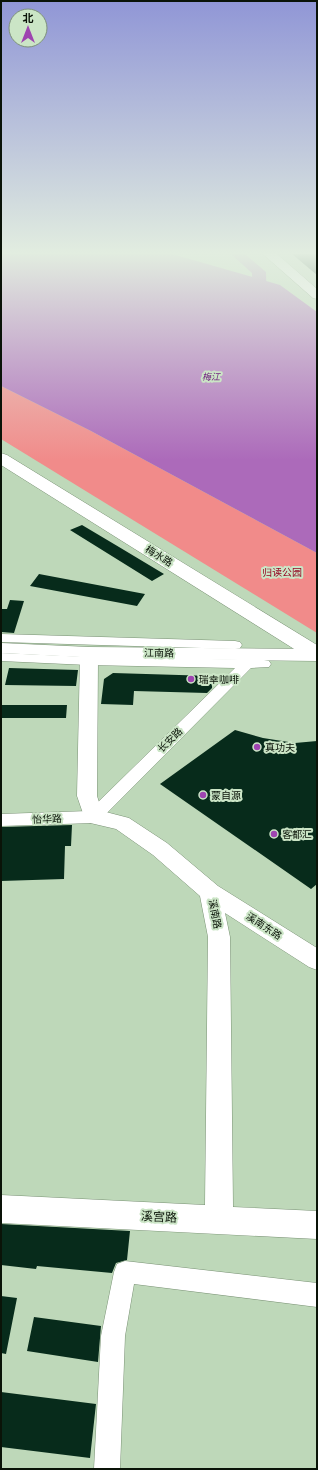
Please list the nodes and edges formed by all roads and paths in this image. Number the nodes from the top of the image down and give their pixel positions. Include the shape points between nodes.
1 (1, 458) edge
2 (1, 638) edge
3 (235, 644) dead end
4 (1, 648) edge
5 (317, 655) edge
6 (89, 656) junction
7 (1, 657) edge
8 (247, 664) junction
9 (264, 664) dead end
10 (93, 817) junction
11 (1, 820) edge
12 (210, 892) junction
13 (317, 960) edge
14 (1, 1209) edge
15 (219, 1220) junction
16 (317, 1225) edge
17 (317, 1294) edge
18 (107, 1469) edge

1 - 5 main road, 梅水路
2 - 3 street
4 - 6 street, 江南路
5 - 6 street, 江南路
6 - 7 street
6 - 8 street
6 - 10 street via 87,796
8 - 9 street
8 - 10 street, 长安路
10 - 11 street, 怡华路
10 - 12 street, 溪南路 via 122,823 160,849
12 - 13 street, 溪南东路
12 - 15 street, 溪南路 via 219,937
14 - 15 street, 溪宫路
15 - 16 street, 溪宫路
17 - 18 street via 125,1272 113,1336

